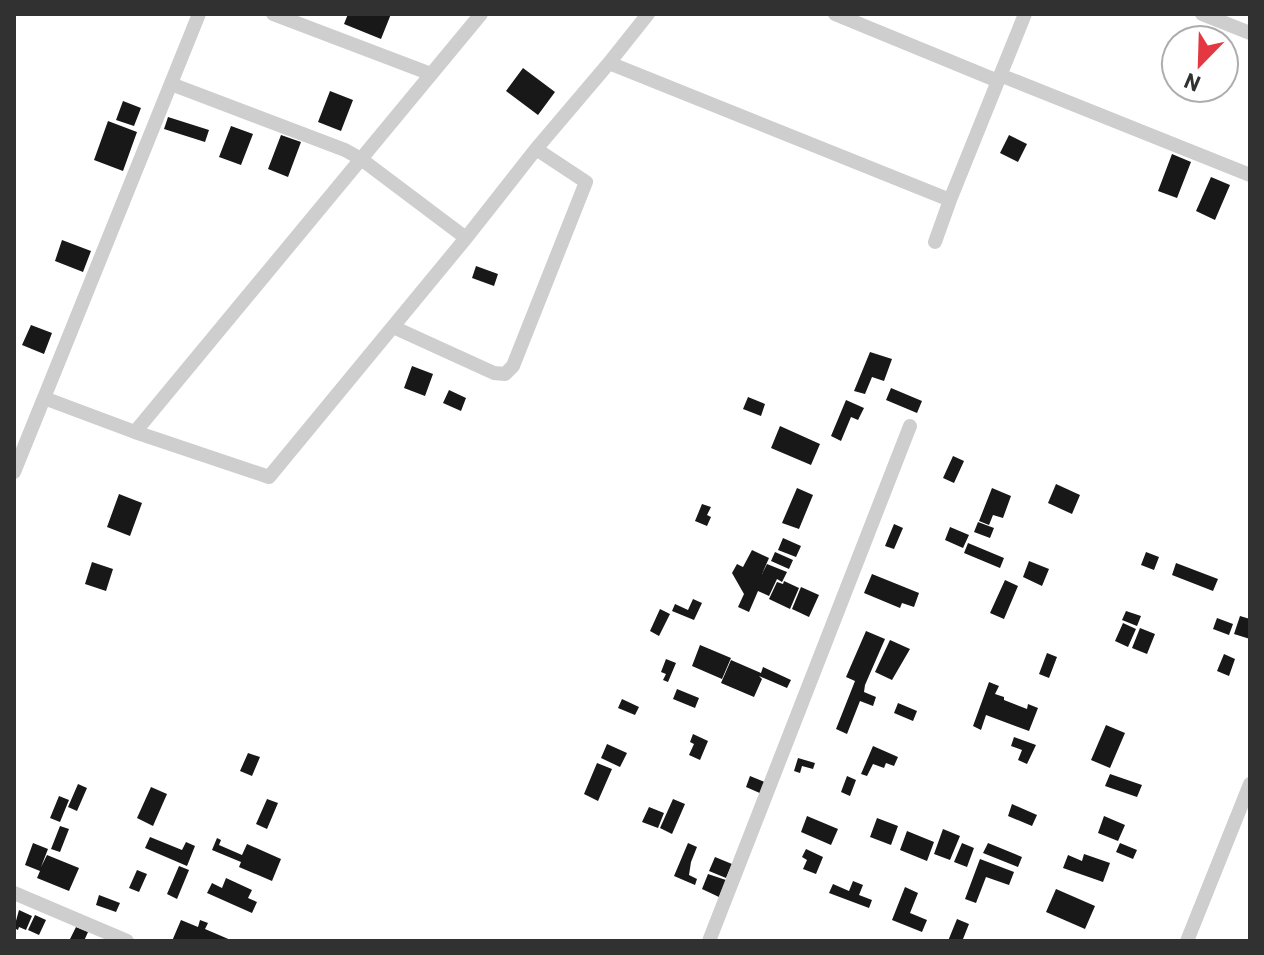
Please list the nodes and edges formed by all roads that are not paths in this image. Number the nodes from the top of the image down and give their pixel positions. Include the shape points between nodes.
1 (199, 14) edge
2 (273, 14) edge
3 (481, 14) edge
4 (648, 14) edge
5 (835, 14) edge
6 (1025, 14) edge
7 (1202, 14) edge
8 (1236, 20) edge
9 (1250, 33) edge
10 (609, 63) junction
11 (431, 74) junction
12 (999, 78) junction
13 (171, 84) junction
14 (536, 149) junction
15 (361, 159) junction
16 (1250, 175) edge
17 (950, 200) junction
18 (466, 238) junction
19 (935, 242) dead end
20 (393, 327) junction
21 (44, 398) junction
22 (910, 426) dead end
23 (135, 432) junction
24 (14, 472) edge
25 (1250, 784) edge
26 (14, 893) edge
27 (127, 941) edge
28 (709, 941) edge
29 (1187, 941) edge

1 - 13 street
2 - 11 street
3 - 11 street
4 - 10 street
5 - 12 street
6 - 12 street
7 - 8 street
8 - 9 street
10 - 14 street
10 - 17 street
11 - 15 street
12 - 16 street
12 - 17 street
13 - 15 street
13 - 21 street
14 - 18 street
14 - 20 street via 586,182 513,366 505,374 494,373
15 - 18 street
15 - 23 street
17 - 19 street
18 - 20 street
20 - 23 street via 269,477
21 - 23 street
21 - 24 street
22 - 28 street
25 - 29 street
26 - 27 street

